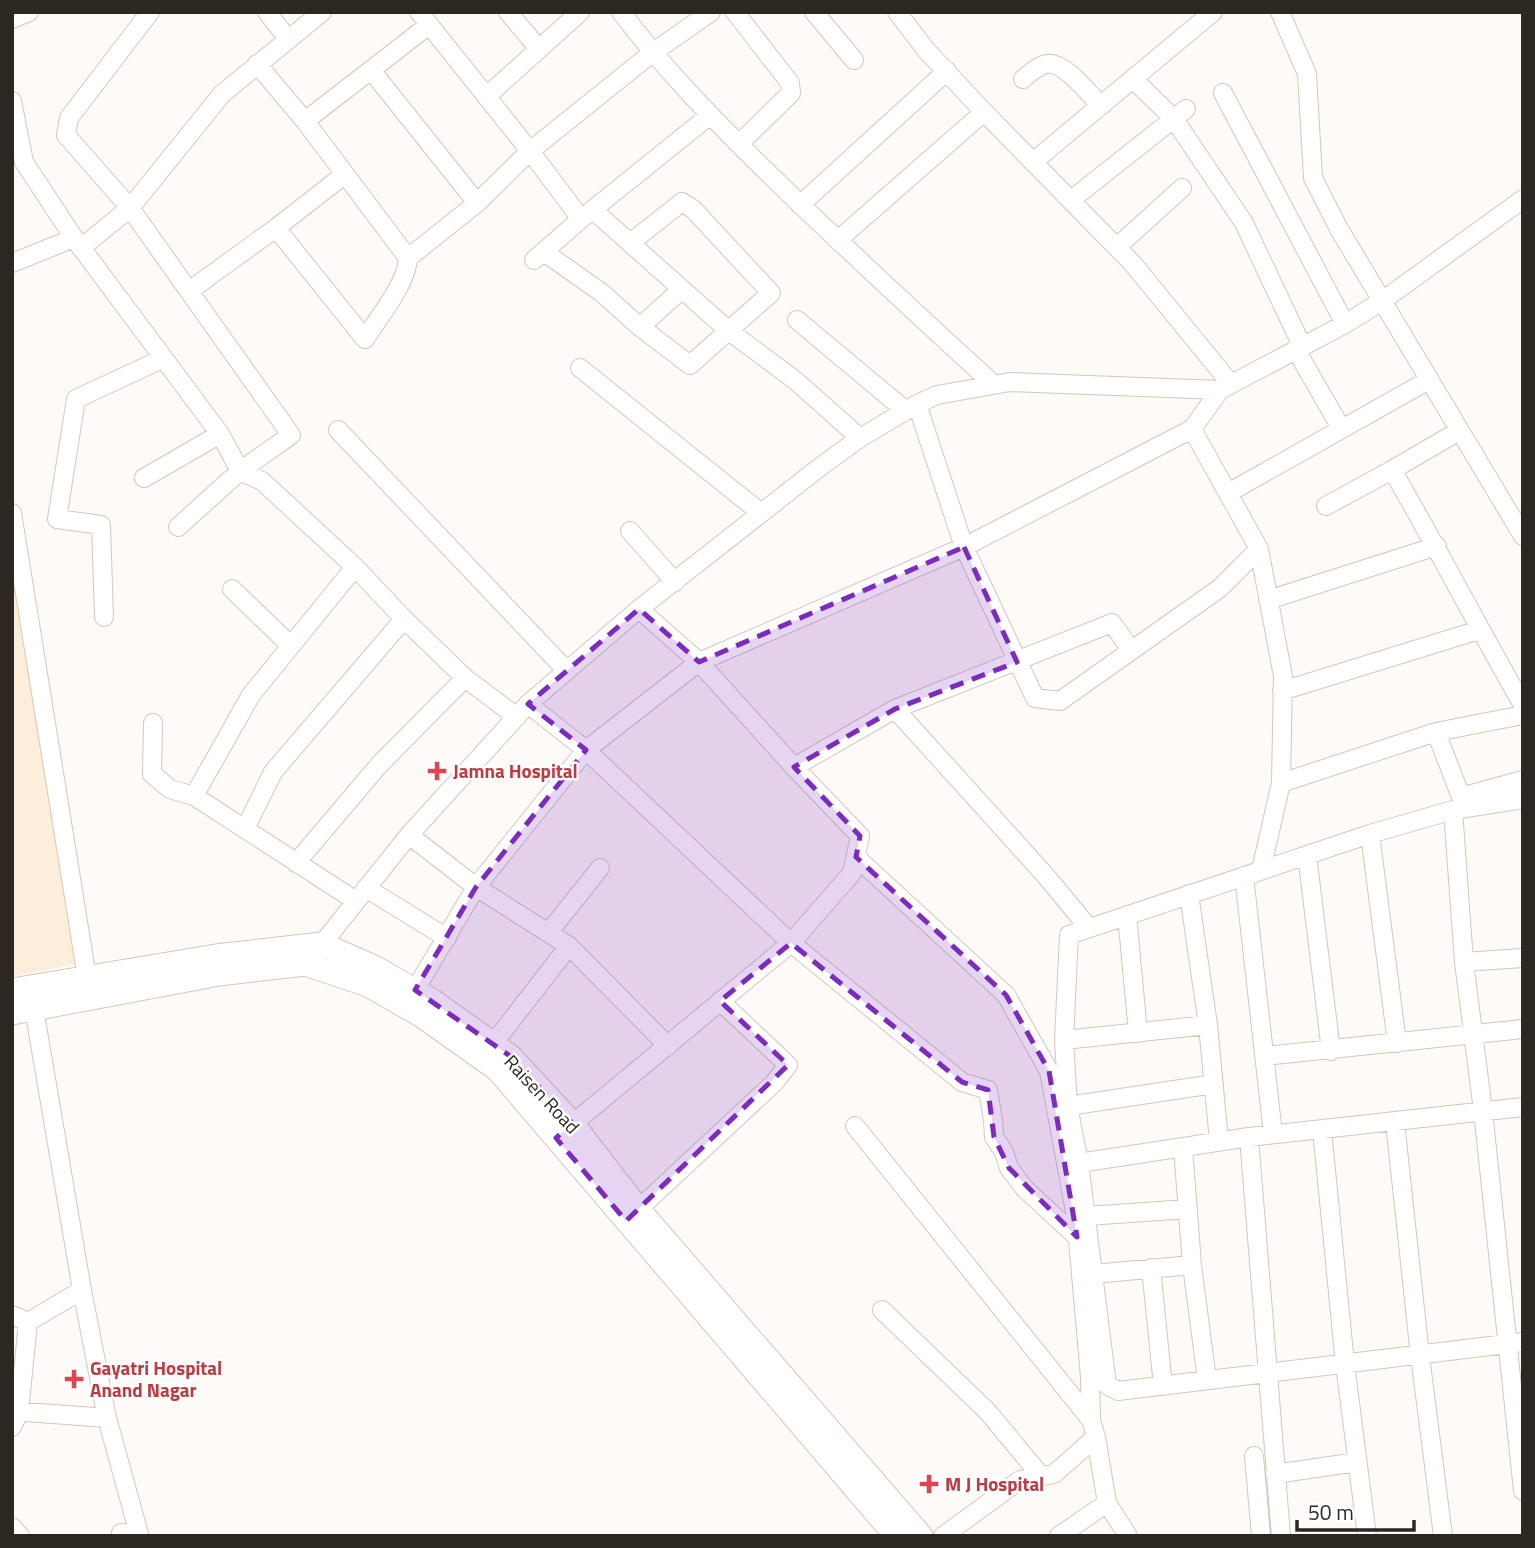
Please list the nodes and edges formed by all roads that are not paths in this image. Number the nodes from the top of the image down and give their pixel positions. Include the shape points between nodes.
1 (29, 12) edge
2 (150, 12) edge
3 (267, 12) edge
4 (322, 12) edge
5 (508, 12) edge
6 (580, 12) edge
7 (621, 12) edge
8 (711, 12) edge
9 (735, 12) edge
10 (814, 12) edge
11 (897, 12) edge
12 (1213, 12) edge
13 (1280, 12) edge
14 (424, 18) edge
15 (12, 19) edge
16 (288, 39) junction
17 (539, 49) junction
18 (652, 53) junction
19 (854, 60) dead end
20 (257, 64) junction
21 (371, 70) junction
22 (947, 71) junction
23 (1023, 79) dead end
24 (1134, 80) junction
25 (1223, 93) dead end
26 (487, 96) junction
27 (12, 101) edge
28 (1101, 106) junction
29 (984, 112) junction
30 (1180, 114) junction
31 (709, 116) junction
32 (305, 121) junction
33 (739, 144) junction
34 (530, 151) junction
35 (1033, 162) junction
36 (344, 175) junction
37 (1182, 188) dead end
38 (1523, 199) edge
39 (1071, 200) junction
40 (477, 203) junction
41 (800, 205) junction
42 (130, 208) junction
43 (587, 215) junction
44 (276, 228) junction
45 (838, 240) junction
46 (77, 243) junction
47 (630, 243) junction
48 (1117, 247) junction
49 (408, 258) junction
50 (12, 263) edge
51 (682, 289) junction
52 (189, 291) junction
53 (1382, 301) junction
54 (797, 320) dead end
55 (1345, 324) junction
56 (640, 327) junction
57 (729, 331) junction
58 (1299, 348) junction
59 (162, 359) junction
60 (580, 368) dead end
61 (1429, 380) junction
62 (993, 384) junction
63 (1225, 387) junction
64 (912, 408) junction
65 (1341, 428) junction
66 (1192, 429) junction
67 (338, 430) dead end
68 (1460, 431) junction
69 (220, 433) junction
70 (860, 438) junction
71 (1392, 470) junction
72 (240, 471) junction
73 (144, 478) dead end
74 (1228, 493) junction
75 (1325, 506) dead end
76 (12, 513) edge
77 (761, 513) junction
78 (178, 527) dead end
79 (630, 531) dead end
80 (1523, 536) edge
81 (1437, 546) junction
82 (964, 547) junction
83 (1259, 549) junction
84 (355, 567) junction
85 (675, 582) junction
86 (232, 589) dead end
87 (1268, 600) junction
88 (639, 610) junction
89 (104, 617) dead end
90 (404, 619) junction
91 (1479, 630) junction
92 (289, 645) junction
93 (1131, 650) junction
94 (699, 662) junction
95 (1017, 662) junction
96 (566, 670) junction
97 (465, 678) junction
98 (1282, 691) junction
99 (1523, 705) edge
100 (895, 709) junction
101 (522, 711) junction
102 (1523, 715) edge
103 (153, 723) dead end
104 (1436, 732) junction
105 (586, 750) junction
106 (794, 767) junction
107 (1523, 780) edge
108 (1281, 783) junction
109 (194, 796) junction
110 (1522, 801) edge
111 (1453, 810) junction
112 (244, 829) junction
113 (1370, 834) junction
114 (409, 835) junction
115 (1307, 855) junction
116 (856, 858) junction
117 (296, 863) junction
118 (600, 868) dead end
119 (1253, 873) junction
120 (476, 887) junction
121 (361, 894) junction
122 (1189, 894) junction
123 (1127, 915) junction
124 (1089, 928) junction
125 (548, 932) junction
126 (447, 938) junction
127 (791, 943) junction
128 (322, 944) junction
129 (569, 946) junction
130 (1523, 958) edge
131 (1464, 962) junction
132 (311, 965) junction
133 (88, 987) junction
134 (415, 990) junction
135 (22, 999) edge
136 (720, 1001) junction
137 (1208, 1025) junction
138 (1523, 1029) edge
139 (1138, 1033) junction
140 (1473, 1036) junction
141 (1064, 1040) junction
142 (1397, 1043) junction
143 (493, 1044) junction
144 (668, 1046) junction
145 (1331, 1051) junction
146 (1265, 1056) junction
147 (1214, 1084) junction
148 (1068, 1105) junction
149 (1523, 1107) edge
150 (1483, 1111) junction
151 (1395, 1122) junction
152 (855, 1126) dead end
153 (1322, 1130) junction
154 (564, 1131) junction
155 (1273, 1134) junction
156 (1249, 1137) junction
157 (1219, 1141) junction
158 (1183, 1148) junction
159 (1080, 1163) junction
160 (1188, 1209) junction
161 (633, 1215) junction
162 (1087, 1216) junction
163 (1077, 1237) junction
164 (1192, 1265) junction
165 (1151, 1268) junction
166 (1093, 1274) junction
167 (82, 1290) junction
168 (882, 1310) dead end
169 (20, 1319) edge
170 (1515, 1343) edge
171 (1420, 1356) junction
172 (1345, 1364) junction
173 (1268, 1372) junction
174 (1208, 1380) junction
175 (1163, 1386) junction
176 (14, 1417) edge
177 (107, 1418) junction
178 (1094, 1429) junction
179 (1254, 1456) dead end
180 (1357, 1462) junction
181 (1275, 1474) junction
182 (1041, 1476) junction
183 (1523, 1491) edge
184 (1107, 1503) junction
185 (12, 1527) edge
186 (20, 1536) edge
187 (121, 1536) edge
188 (896, 1536) edge
189 (921, 1536) edge
190 (943, 1536) edge
191 (1059, 1536) edge
192 (1128, 1536) edge
193 (1261, 1536) edge
194 (1281, 1536) edge
195 (1367, 1536) edge
196 (1443, 1536) edge

1 - 15 street
2 - 42 street via 69,118 66,135
3 - 16 street
4 - 16 street
5 - 17 street
6 - 17 street
7 - 18 street
8 - 18 street
9 - 33 street via 790,83 791,93
10 - 19 street
11 - 22 street
12 - 24 street
13 - 53 street via 1307,74 1313,178
14 - 21 street
14 - 26 street
16 - 20 street
17 - 26 street
18 - 31 street
18 - 34 street
20 - 32 street
20 - 42 street via 222,94
21 - 32 street
21 - 40 street
22 - 29 street
22 - 41 street
23 - 28 street via 1042,64 1053,63
24 - 28 street
24 - 30 street
25 - 55 street
26 - 34 street
27 - 46 street via 24,162
28 - 35 street
29 - 35 street
29 - 45 street
30 - 39 street
30 - 58 street via 1244,223
31 - 33 street
31 - 43 street
32 - 36 street
33 - 41 street
34 - 40 street
34 - 43 street
35 - 39 street
36 - 44 street
36 - 49 street
37 - 48 street
38 - 53 street
39 - 48 street
40 - 49 street
41 - 45 street
42 - 46 street
42 - 52 street
43 - 47 street
43 - 56 street via 539,256 602,293
44 - 49 street via 365,338 400,283
44 - 52 street
45 - 62 street
46 - 50 street
46 - 59 street
47 - 51 street
47 - 57 street via 681,202 693,209 771,293
48 - 63 street
51 - 56 street
51 - 57 street
52 - 72 street via 291,435
53 - 55 street
53 - 61 street
54 - 64 street
55 - 58 street
56 - 57 street via 690,365
57 - 70 street
58 - 63 street
58 - 65 street
59 - 69 street
59 - 89 street via 76,399 57,519 101,525
60 - 77 street
61 - 65 street
61 - 68 street
62 - 63 street
62 - 64 street via 937,395
63 - 66 street
64 - 70 street
64 - 82 street
65 - 74 street
66 - 74 street
66 - 82 street
67 - 96 street
68 - 71 street
68 - 80 street
69 - 72 street
69 - 73 street
70 - 77 street
71 - 75 street
71 - 81 street
72 - 78 street
72 - 84 street via 262,481
74 - 83 street
76 - 133 street
77 - 85 street
79 - 85 street
81 - 87 street
81 - 91 street
82 - 94 street
82 - 95 street
83 - 87 street
83 - 93 street via 1220,588
84 - 90 street
84 - 92 street
85 - 88 street
86 - 92 street
87 - 98 street
88 - 94 street
88 - 96 street
90 - 97 street
90 - 112 street via 273,772
91 - 98 street
91 - 99 street
92 - 109 street via 251,695
93 - 95 street via 1112,623
93 - 95 street via 1060,701 1035,698
94 - 105 street
94 - 106 street
95 - 100 street
96 - 101 street
97 - 101 street
97 - 117 street via 379,765
98 - 108 street
100 - 106 street
100 - 124 street
101 - 105 street
101 - 114 street
102 - 104 street
103 - 109 street via 152,774 170,789
104 - 107 street via 1461,797
104 - 108 street
105 - 120 street
105 - 127 street
106 - 116 street via 860,836
108 - 119 street
109 - 112 street
110 - 111 street
111 - 113 street
111 - 131 street
112 - 117 street
113 - 115 street
113 - 142 street
114 - 120 street
114 - 121 street
115 - 119 street
115 - 145 street
116 - 127 street via 852,873
116 - 163 street via 1006,995 1049,1071
117 - 121 street
118 - 125 street
119 - 122 street
119 - 146 street
120 - 125 street
120 - 126 street
121 - 126 street
121 - 128 street
122 - 123 street
122 - 137 street
123 - 124 street
123 - 139 street
124 - 141 street via 1069,934
125 - 129 street
126 - 134 street
127 - 136 street
127 - 163 street via 962,1082 988,1090 994,1137 1009,1168
128 - 132 street
128 - 133 main road, Raisen Road via 216,956
128 - 134 main road, Raisen Road
129 - 143 street
129 - 144 street
130 - 131 street
131 - 140 street
132 - 133 main road, Raisen Road
132 - 154 main road, Raisen Road via 368,985 422,1016 498,1070
133 - 135 main road, Raisen Road
134 - 143 main road, Raisen Road
135 - 167 street
136 - 144 street
136 - 161 street via 788,1065
137 - 139 street
137 - 147 street
138 - 140 street
139 - 141 street
140 - 142 street
140 - 150 street
141 - 148 street
142 - 145 street
143 - 154 main road, Raisen Road via 510,1056
144 - 154 street
145 - 146 street
146 - 155 street
147 - 148 street
147 - 157 street
148 - 159 street
149 - 150 street
150 - 151 street
150 - 170 street
151 - 153 street
151 - 171 street
152 - 178 street
153 - 155 street
153 - 172 street
154 - 161 main road, Raisen Road
155 - 156 street
156 - 157 street
156 - 173 street
157 - 158 street
158 - 159 street
158 - 160 street
159 - 162 street
160 - 162 street
160 - 164 street
161 - 188 main road, Raisen Road
161 - 189 main road, Raisen Road
162 - 166 street
163 - 178 street
164 - 165 street
164 - 174 street
165 - 166 street
165 - 175 street
166 - 175 street via 1107,1384 1118,1391
167 - 169 street
167 - 177 street
168 - 182 street via 988,1412
169 - 176 street
170 - 171 street
170 - 183 street
171 - 172 street
171 - 196 street
172 - 173 street
172 - 180 street
173 - 174 street
173 - 181 street
174 - 175 street
176 - 177 street
177 - 187 street via 138,1534
178 - 182 street via 1054,1474
178 - 184 street
179 - 193 street
180 - 181 street
180 - 195 street
181 - 194 street
182 - 190 street via 1020,1480
184 - 191 street
184 - 192 street
185 - 186 street

